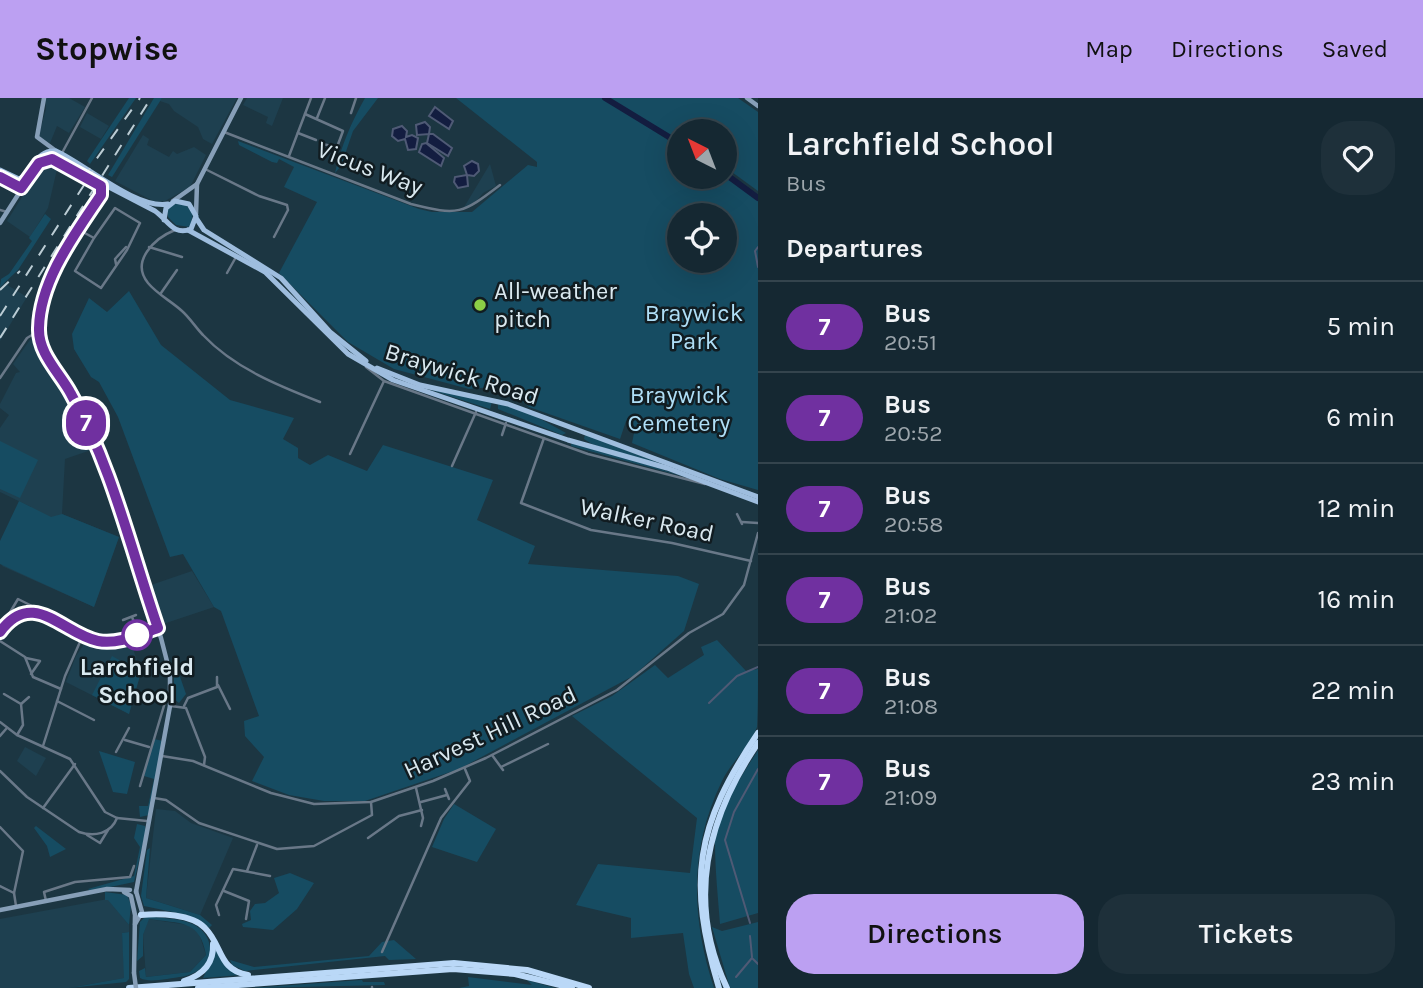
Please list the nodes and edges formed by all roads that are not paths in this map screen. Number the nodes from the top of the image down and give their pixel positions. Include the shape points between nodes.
1 (44, 98) edge
2 (92, 98) edge
3 (241, 98) edge
4 (311, 98) edge
5 (325, 98) edge
6 (356, 98) edge
7 (747, 98) edge
8 (758, 106) edge
9 (351, 113) dead end
10 (305, 114) junction
11 (317, 118) junction
12 (224, 132) junction
13 (298, 133) junction
14 (316, 140) dead end
15 (322, 144) dead end
16 (59, 152) junction
17 (289, 156) junction
18 (205, 169) junction
19 (0, 170) edge
20 (0, 177) edge
21 (19, 180) junction
22 (101, 181) junction
23 (197, 184) junction
24 (500, 185) dead end
25 (20, 187) junction
26 (107, 187) junction
27 (117, 192) junction
28 (102, 194) junction
29 (170, 203) junction
30 (0, 209) edge
31 (7, 212) junction
32 (196, 216) junction
33 (166, 222) junction
34 (0, 223) edge
35 (78, 230) junction
36 (175, 230) junction
37 (188, 230) junction
38 (164, 234) junction
39 (274, 237) dead end
40 (94, 238) junction
41 (149, 247) junction
42 (237, 254) junction
43 (180, 255) dead end
44 (177, 270) dead end
45 (227, 273) dead end
46 (161, 294) junction
47 (38, 331) junction
48 (358, 360) junction
49 (0, 378) edge
50 (384, 381) junction
51 (320, 402) dead end
52 (476, 412) junction
53 (506, 423) junction
54 (502, 435) dead end
55 (544, 438) junction
56 (350, 454) dead end
57 (452, 466) dead end
58 (719, 488) junction
59 (758, 500) edge
60 (737, 514) dead end
61 (758, 523) edge
62 (758, 533) edge
63 (753, 562) junction
64 (758, 563) edge
65 (36, 613) junction
66 (11, 620) junction
67 (123, 620) dead end
68 (158, 628) junction
69 (0, 632) edge
70 (139, 634) junction
71 (83, 635) junction
72 (0, 641) edge
73 (25, 658) junction
74 (32, 674) junction
75 (217, 677) dead end
76 (218, 685) junction
77 (61, 689) junction
78 (4, 694) dead end
79 (29, 697) dead end
80 (171, 697) junction
81 (57, 701) junction
82 (21, 704) junction
83 (170, 706) junction
84 (184, 706) junction
85 (230, 709) dead end
86 (90, 721) dead end
87 (0, 722) edge
88 (128, 728) dead end
89 (6, 729) junction
90 (758, 733) edge
91 (17, 735) junction
92 (0, 736) edge
93 (153, 738) junction
94 (165, 738) junction
95 (125, 740) junction
96 (758, 743) edge
97 (548, 744) dead end
98 (43, 746) junction
99 (149, 747) junction
100 (116, 752) dead end
101 (492, 755) junction
102 (162, 756) junction
103 (75, 764) junction
104 (204, 765) junction
105 (465, 769) junction
106 (0, 771) edge
107 (140, 786) dead end
108 (416, 788) junction
109 (445, 789) dead end
110 (447, 794) junction
111 (154, 798) junction
112 (449, 799) dead end
113 (371, 802) junction
114 (421, 802) junction
115 (43, 808) junction
116 (422, 810) junction
117 (117, 818) junction
118 (149, 821) junction
119 (421, 826) dead end
120 (0, 827) edge
121 (108, 830) junction
122 (87, 835) junction
123 (368, 838) dead end
124 (257, 845) junction
125 (134, 866) dead end
126 (247, 871) junction
127 (270, 876) dead end
128 (84, 882) junction
129 (0, 886) edge
130 (224, 891) junction
131 (13, 893) junction
132 (86, 893) junction
133 (133, 893) junction
134 (46, 901) junction
135 (16, 906) junction
136 (0, 910) edge
137 (138, 912) junction
138 (219, 915) dead end
139 (246, 919) dead end
140 (213, 940) junction
141 (382, 952) dead end
142 (268, 976) junction
143 (172, 984) junction
144 (129, 988) edge
145 (136, 988) edge
146 (198, 988) edge
147 (572, 988) edge
148 (589, 988) edge
149 (719, 988) edge
150 (727, 988) edge

1 - 16 street via 37,137
2 - 16 street
3 - 12 street
4 - 10 street
5 - 11 street
6 - 9 street
7 - 8 street
10 - 11 street
10 - 13 street
11 - 15 street via 342,131 337,147
12 - 17 street, Vicus Way
12 - 18 street
13 - 14 street
13 - 17 street
16 - 21 main road via 50,150 38,157
16 - 22 main road
17 - 24 street, Vicus Way via 434,209 465,210
18 - 23 street
18 - 39 street via 286,205 288,210
19 - 21 main road
20 - 25 main road
21 - 25 street
22 - 25 main road via 55,159 44,160
22 - 26 main road
22 - 28 street
22 - 29 main road via 153,205
23 - 29 street
23 - 32 street
25 - 31 street
26 - 27 main road
26 - 28 street
27 - 28 street
27 - 33 main road via 155,211
28 - 35 street
29 - 32 main road via 185,202
29 - 33 main road
30 - 31 street
31 - 34 street
32 - 37 main road via 194,227
32 - 59 main road, Braywick Road via 204,230 281,278 345,346 394,377 508,404
33 - 36 main road
33 - 38 street
35 - 40 street
35 - 47 street via 45,295
36 - 37 main road
36 - 38 street
37 - 42 main road
38 - 41 street
40 - 40 street via 75,268 77,274 101,288 139,223 112,209
41 - 43 street
41 - 46 street via 143,274
42 - 45 street
42 - 48 main road via 265,271
44 - 46 street
46 - 51 street via 242,365
47 - 49 street via 27,338
47 - 68 street via 48,359 88,427
48 - 50 street, Braywick Road
48 - 58 main road via 393,380
50 - 52 street, Braywick Road
50 - 56 street
52 - 53 street, Braywick Road
52 - 57 street
53 - 54 street
53 - 55 street, Braywick Road
55 - 58 street, Braywick Road
55 - 63 street, Walker Road via 520,503 591,530 672,542
58 - 59 main road
60 - 61 street via 742,523
62 - 63 street, Harvest Hill Road
63 - 64 street
63 - 101 street, Harvest Hill Road via 737,598 723,614 689,633 617,690
65 - 66 street
65 - 66 street via 34,607 18,599 9,614
65 - 71 street
66 - 69 street
67 - 70 street via 134,616
68 - 70 street
68 - 80 street
70 - 71 street via 113,641
71 - 77 street
72 - 73 street
73 - 74 street
73 - 74 street via 40,661
74 - 77 street
75 - 76 street
76 - 84 street via 187,698
76 - 85 street
77 - 81 street
78 - 82 street
79 - 82 street
80 - 83 street
80 - 93 street via 166,699
81 - 86 street via 77,709
81 - 98 street
82 - 91 street via 23,725
83 - 84 street
83 - 94 street
84 - 104 street via 205,757
87 - 89 street
88 - 95 street
89 - 91 street
89 - 92 street
90 - 149 highway via 722,791 703,850 702,918
91 - 98 street
93 - 94 street
93 - 99 street
94 - 102 street
95 - 99 street
95 - 100 street
96 - 150 highway via 723,803 707,864 709,926
97 - 101 street via 502,768
98 - 103 street
99 - 107 street
101 - 105 street, Harvest Hill Road
102 - 104 street, Harvest Hill Road
102 - 111 street
103 - 115 street
103 - 117 street via 97,804
104 - 113 street, Harvest Hill Road via 302,802
105 - 108 street, Harvest Hill Road
105 - 141 street via 470,781 441,818
106 - 115 street
108 - 113 street, Harvest Hill Road
108 - 114 street
109 - 110 street
110 - 112 street
110 - 114 street
111 - 118 street
111 - 124 street via 166,800 194,821
113 - 124 street via 372,816 314,846 277,849
114 - 116 street
115 - 122 street
116 - 119 street
116 - 123 street via 399,816
117 - 118 street
117 - 121 street
118 - 133 street via 140,880
120 - 131 street via 23,853
121 - 122 street
121 - 122 street via 100,842
124 - 126 street
125 - 128 street via 130,877
126 - 127 street
126 - 130 street via 233,869
128 - 132 street
128 - 134 street via 44,892
129 - 131 street
130 - 138 street via 216,905
130 - 139 street via 249,901
131 - 135 street
132 - 133 street
132 - 134 street
133 - 137 street
134 - 135 street
135 - 136 street
137 - 140 highway via 198,922
137 - 145 street, bridge
140 - 142 highway via 230,969
140 - 143 highway via 206,968
142 - 143 highway
142 - 148 highway via 464,964 527,970
143 - 144 highway
146 - 147 highway via 453,969 515,974

